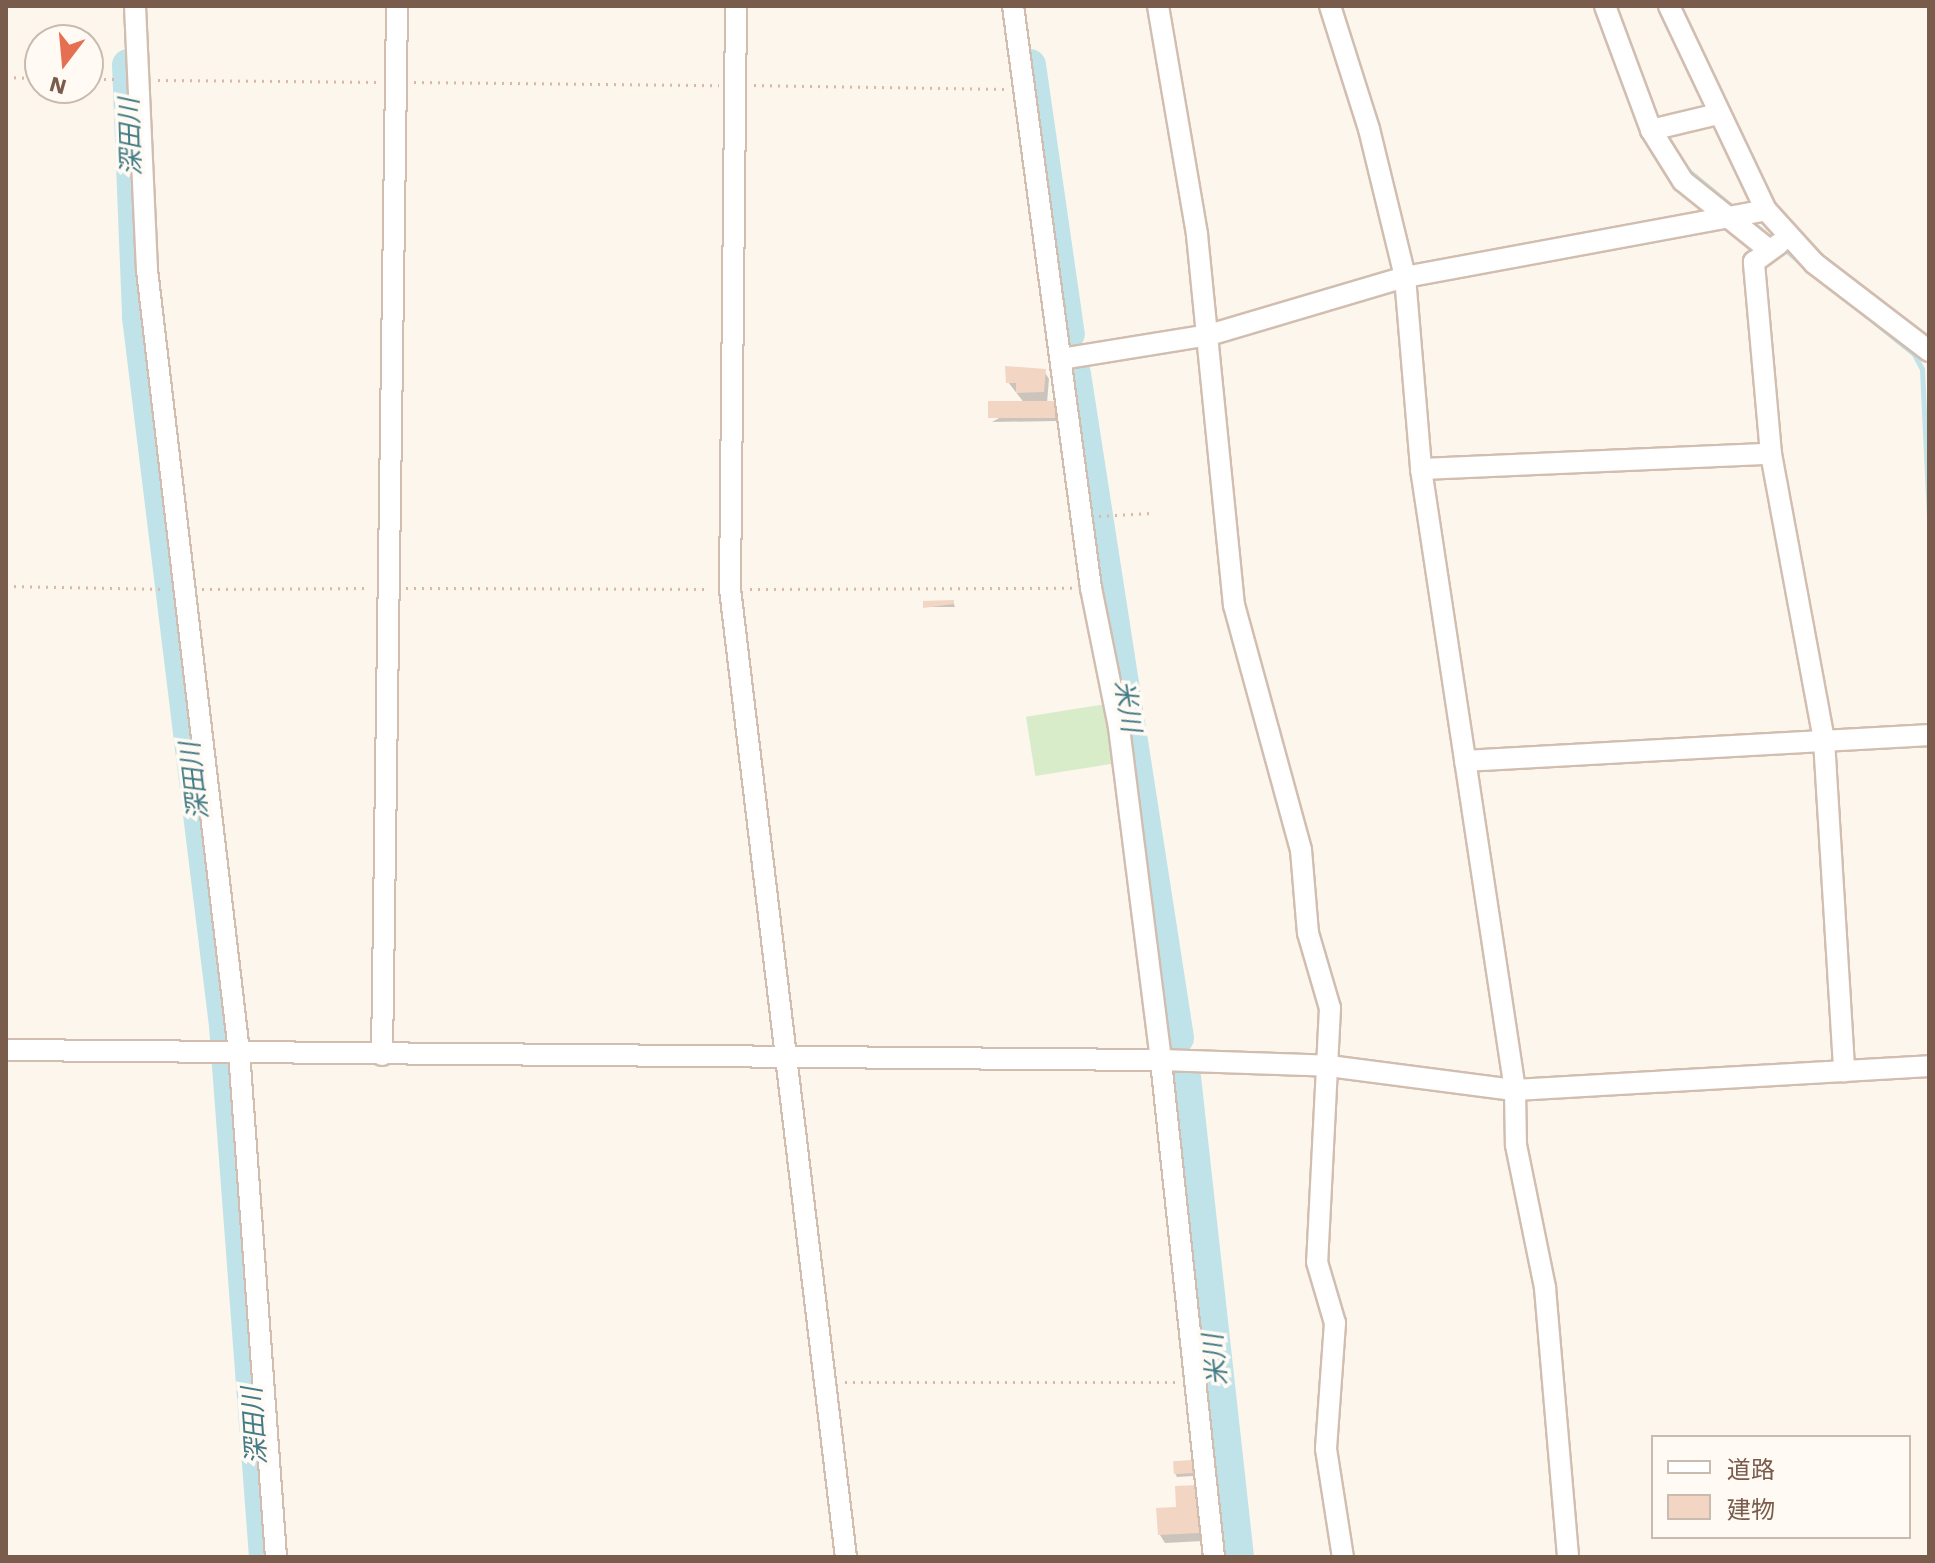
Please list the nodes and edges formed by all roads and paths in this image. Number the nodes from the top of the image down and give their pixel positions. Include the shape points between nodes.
1 (135, 6) edge
2 (397, 6) edge
3 (736, 6) edge
4 (1013, 6) edge
5 (1158, 6) edge
6 (1330, 6) edge
7 (1605, 6) edge
8 (1669, 6) edge
9 (104, 79) edge
10 (139, 80) junction
11 (397, 82) junction
12 (735, 85) junction
13 (1023, 89) junction
14 (1718, 114) junction
15 (1651, 130) junction
16 (1766, 210) junction
17 (1722, 218) junction
18 (1789, 240) junction
19 (1768, 249) junction
20 (1405, 277) junction
21 (1209, 335) junction
22 (1929, 351) edge
23 (1061, 359) junction
24 (1771, 454) junction
25 (1421, 469) junction
26 (1151, 513) dead end
27 (1103, 516) dead end
28 (6, 586) edge
29 (390, 588) junction
30 (1091, 588) junction
31 (182, 589) junction
32 (730, 589) junction
33 (1929, 735) edge
34 (1824, 740) junction
35 (1465, 761) junction
36 (6, 1050) edge
37 (239, 1052) junction
38 (382, 1055) junction
39 (784, 1060) junction
40 (1161, 1060) junction
41 (1329, 1066) junction
42 (1929, 1066) edge
43 (1844, 1071) junction
44 (1515, 1090) junction
45 (824, 1382) junction
46 (1193, 1382) junction
47 (276, 1557) edge
48 (846, 1557) edge
49 (1214, 1557) edge
50 (1343, 1557) edge
51 (1568, 1557) edge

1 - 10 street
2 - 11 street
3 - 12 street
4 - 13 street
5 - 21 street
6 - 20 street via 1369,129
7 - 15 street
8 - 14 street
9 - 10 path
10 - 11 path
10 - 31 street via 147,270
11 - 12 path
11 - 29 street
12 - 13 path
12 - 32 street
13 - 23 street
14 - 15 street
14 - 16 street
15 - 17 street via 1676,173
16 - 17 street
16 - 18 street
17 - 19 street
17 - 20 street
18 - 19 street
18 - 22 street
19 - 24 street via 1754,262
20 - 21 street
20 - 25 street
21 - 23 street
21 - 41 street via 1234,605 1301,850 1308,933 1330,1008
23 - 30 street
24 - 25 street
24 - 34 street
25 - 35 street
26 - 27 path
28 - 31 path
29 - 31 path
29 - 32 path
29 - 38 street
30 - 32 path
30 - 40 street via 1119,727
31 - 37 street
32 - 39 street
33 - 34 street
34 - 35 street
34 - 43 street
35 - 44 street
36 - 37 street
37 - 38 street
37 - 47 street
38 - 39 street
39 - 40 street
39 - 45 street
40 - 41 street
40 - 46 street
41 - 44 street
41 - 50 street via 1317,1262 1335,1323 1326,1449
42 - 43 street
43 - 44 street
44 - 51 street via 1516,1145 1545,1288
45 - 46 path
45 - 48 street
46 - 49 street

